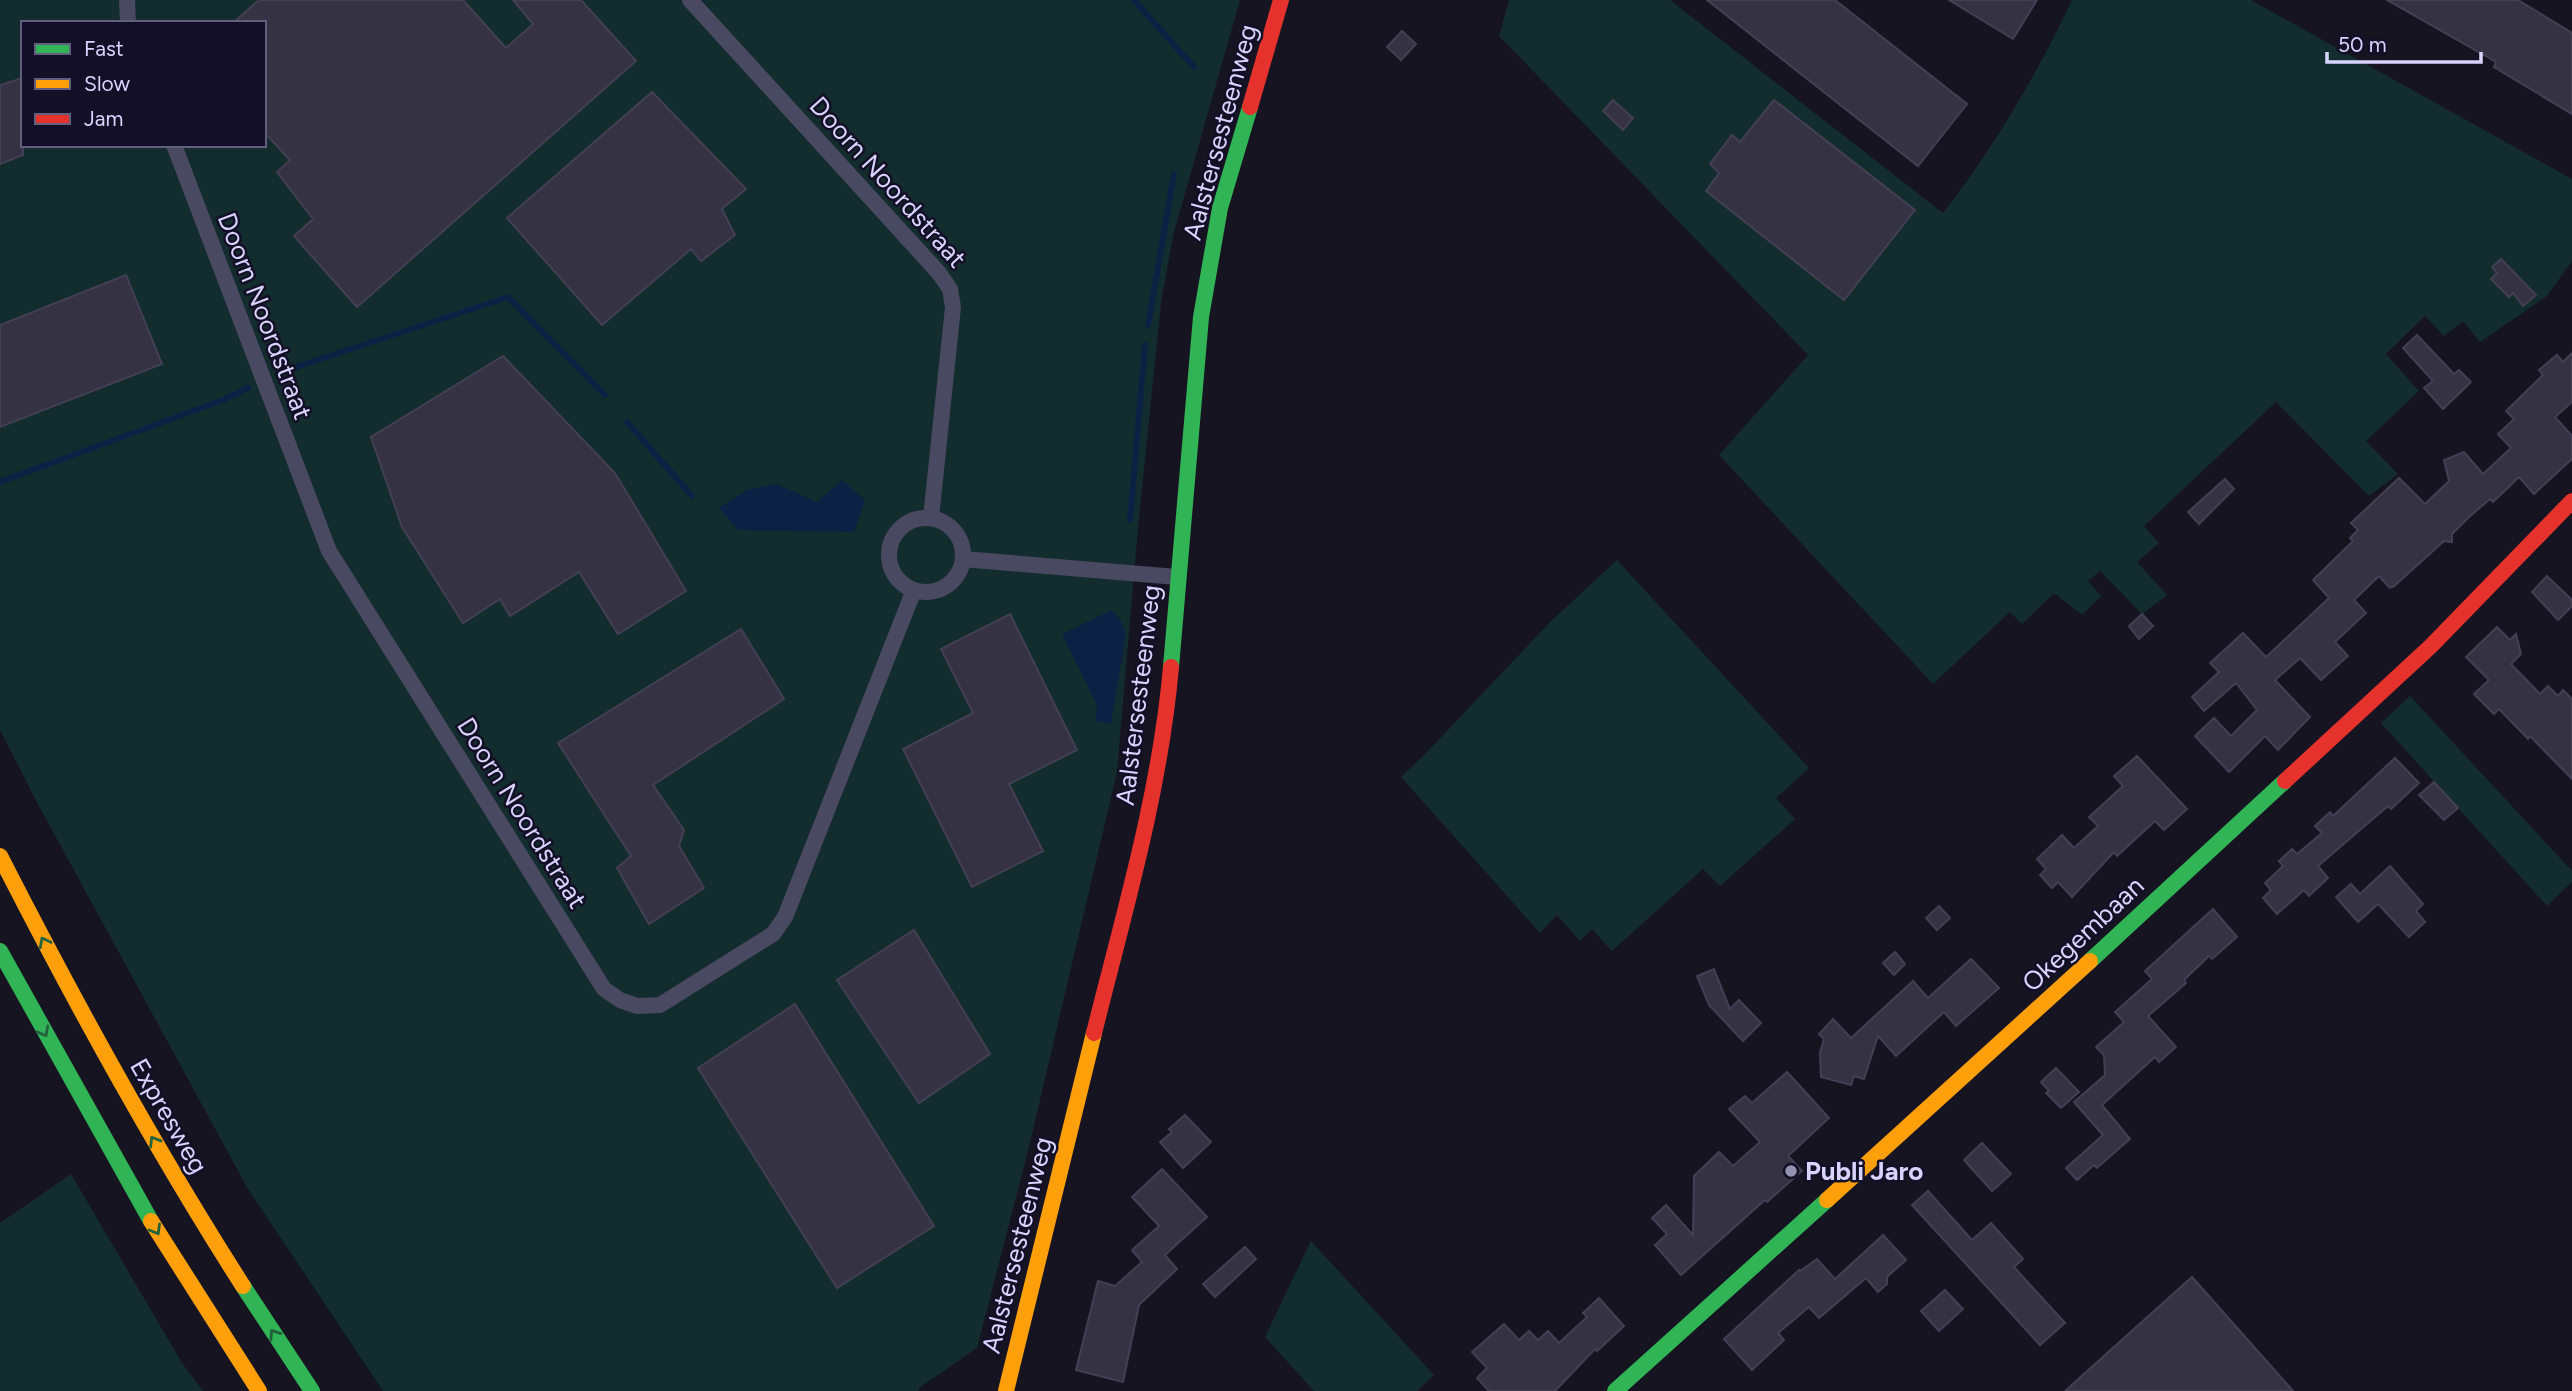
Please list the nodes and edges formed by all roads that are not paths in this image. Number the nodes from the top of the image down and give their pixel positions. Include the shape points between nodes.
1 (127, 0) edge
2 (691, 0) edge
3 (1281, 0) edge
4 (128, 21) edge
5 (175, 147) edge
6 (2572, 500) edge
7 (931, 518) junction
8 (963, 559) junction
9 (1177, 577) junction
10 (914, 590) junction
11 (0, 856) edge
12 (0, 950) edge
13 (259, 1391) edge
14 (313, 1391) edge
15 (1006, 1391) edge
16 (1615, 1391) edge

1 - 4 street
2 - 7 street, Doorn Noordstraat via 950,289 953,307
3 - 9 main road, Aalstersesteenweg via 1220,208 1201,317
5 - 10 street, Doorn Noordstraat via 329,551 604,989 620,1000 637,1006 660,1005 773,934 795,894
6 - 16 main road, Okegembaan via 2431,646
7 - 8 street via 954,530
7 - 10 street via 906,524 890,542 891,569
8 - 9 street
8 - 10 street via 953,582 925,593
9 - 15 main road, Aalstersesteenweg via 1162,739 1145,829
14 -> 11 main road, Expresweg via 203,1224 127,1095
12 -> 13 main road via 166,1247

